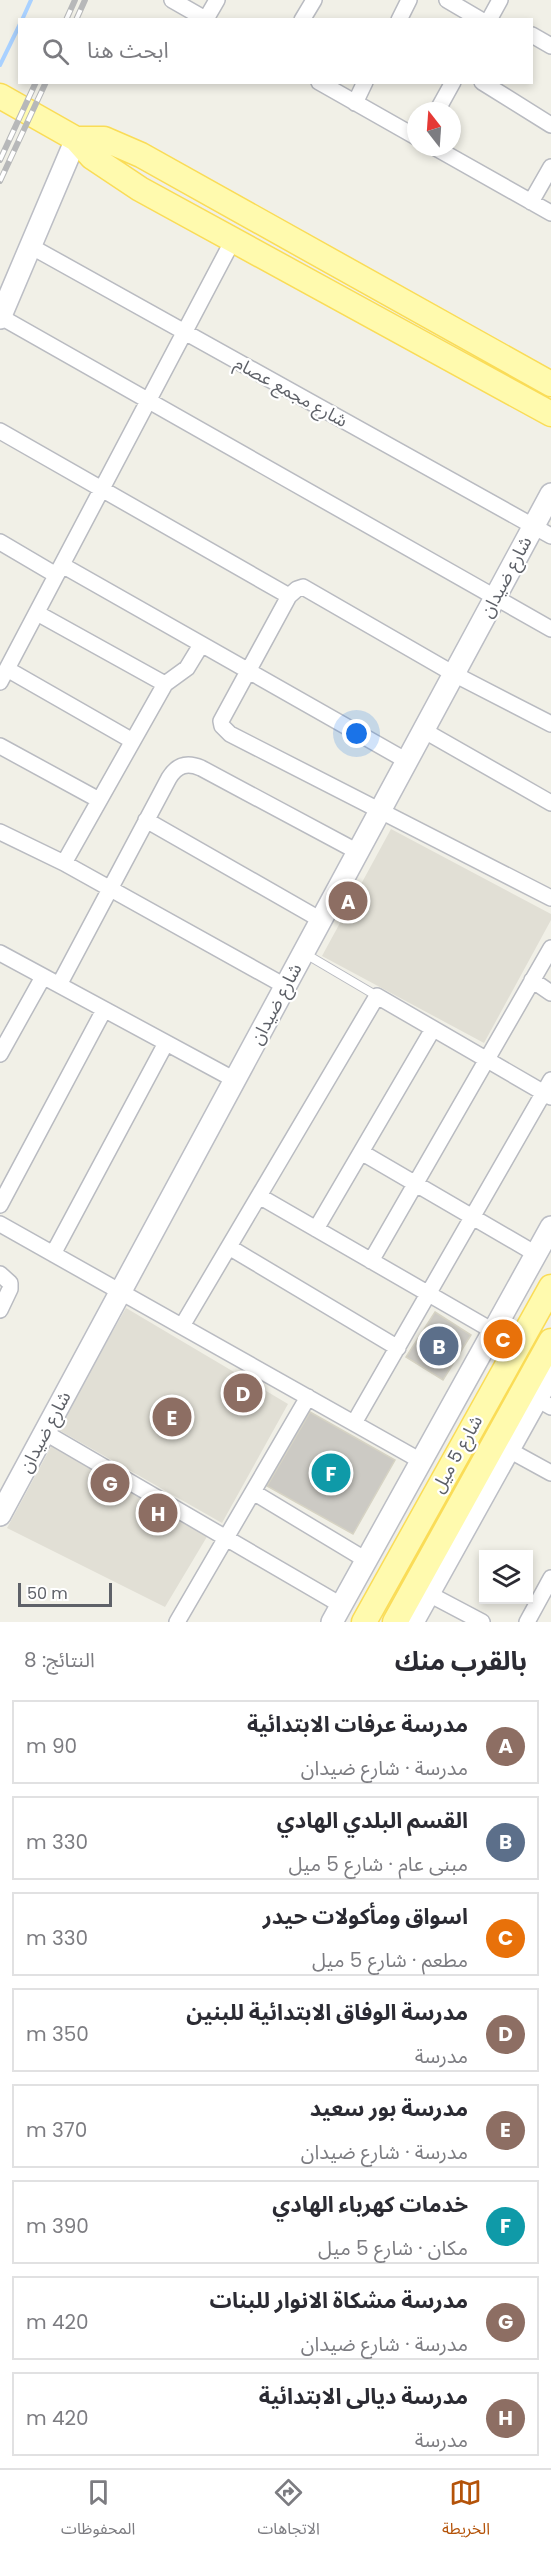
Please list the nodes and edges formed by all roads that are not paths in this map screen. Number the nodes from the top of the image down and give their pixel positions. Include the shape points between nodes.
1 (172, 0) edge
2 (217, 0) edge
3 (314, 0) edge
4 (409, 0) edge
5 (447, 0) edge
6 (493, 14) edge
7 (205, 18) edge
8 (208, 18) edge
9 (303, 18) edge
10 (400, 18) edge
11 (533, 36) edge
12 (551, 46) edge
13 (323, 84) edge
14 (364, 84) edge
15 (452, 84) edge
16 (485, 84) edge
17 (0, 96) edge
18 (355, 102) junction
19 (442, 102) edge
20 (551, 124) edge
21 (407, 132) edge
22 (76, 139) junction
23 (450, 156) edge
24 (551, 167) edge
25 (531, 202) junction
26 (551, 213) edge
27 (232, 240) junction
28 (32, 247) junction
29 (0, 318) edge
30 (184, 333) junction
31 (551, 384) edge
32 (148, 402) junction
33 (551, 414) edge
34 (0, 431) edge
35 (102, 488) junction
36 (551, 494) edge
37 (542, 531) edge
38 (0, 542) edge
39 (59, 570) junction
40 (289, 596) junction
41 (495, 597) junction
42 (37, 613) junction
43 (551, 629) edge
44 (201, 645) junction
45 (249, 673) junction
46 (454, 674) junction
47 (3, 676) edge
48 (165, 684) junction
49 (551, 724) edge
50 (423, 730) junction
51 (131, 740) junction
52 (0, 746) edge
53 (407, 761) junction
54 (99, 800) junction
55 (551, 803) edge
56 (381, 809) junction
57 (146, 820) junction
58 (0, 832) edge
59 (358, 852) junction
60 (64, 863) junction
61 (110, 889) junction
62 (551, 898) edge
63 (321, 920) junction
64 (551, 948) edge
65 (303, 952) junction
66 (0, 953) edge
67 (43, 977) junction
68 (532, 981) junction
69 (59, 985) junction
70 (285, 986) junction
71 (551, 993) edge
72 (377, 996) junction
73 (105, 1010) junction
74 (433, 1029) junction
75 (166, 1043) junction
76 (0, 1053) edge
77 (487, 1060) junction
78 (235, 1080) junction
79 (548, 1090) edge
80 (361, 1152) junction
81 (416, 1184) junction
82 (259, 1196) junction
83 (0, 1205) edge
84 (472, 1217) junction
85 (0, 1224) edge
86 (551, 1227) edge
87 (316, 1229) junction
88 (229, 1247) junction
89 (53, 1254) junction
90 (536, 1254) junction
91 (372, 1261) junction
92 (0, 1274) edge
93 (551, 1287) edge
94 (120, 1292) junction
95 (429, 1294) junction
96 (0, 1310) edge
97 (182, 1326) junction
98 (493, 1331) junction
99 (551, 1341) edge
100 (398, 1348) junction
101 (551, 1374) edge
102 (308, 1397) junction
103 (544, 1403) edge
104 (354, 1423) junction
105 (44, 1432) junction
106 (509, 1450) junction
107 (421, 1461) junction
108 (551, 1473) edge
109 (253, 1492) junction
110 (2, 1507) edge
111 (226, 1538) junction
112 (408, 1542) junction
113 (432, 1556) junction
114 (366, 1560) junction
115 (551, 1578) edge
116 (429, 1594) junction
117 (336, 1614) edge
118 (177, 1622) edge
119 (364, 1622) edge
120 (395, 1622) edge
121 (413, 1622) edge
122 (482, 1622) edge
123 (527, 1622) edge

1 - 7 street
2 - 8 street
3 - 9 street
4 - 10 street
5 - 6 street
11 - 12 street
13 - 18 street
14 - 18 street
15 - 19 street
16 - 20 street
17 - 22 main road
18 - 21 street
22 - 27 main road via 123,179
22 - 28 street
22 - 31 main road via 104,139 141,155
23 - 25 street
24 - 25 street
25 - 26 street
27 - 30 street
27 - 33 main road
28 - 29 street
28 - 30 street, شارع مجمع عصام
29 - 32 street
30 - 32 street
30 - 37 street, شارع مجمع عصام
32 - 35 street
32 - 41 street
34 - 35 street
35 - 39 street
35 - 40 street
36 - 37 street, شارع ضيدان
37 - 41 street, شارع ضيدان
38 - 39 street
39 - 42 street
39 - 44 street
40 - 45 street
40 - 46 street via 297,589 308,589
41 - 43 street
41 - 46 street, شارع ضيدان
42 - 47 street
42 - 48 street
44 - 45 street
44 - 48 street via 187,668
45 - 53 street
45 - 56 street via 221,721 225,731
46 - 49 street
46 - 50 street, شارع ضيدان
47 - 51 street
48 - 51 street
50 - 53 street, شارع ضيدان
50 - 55 street
51 - 54 street
52 - 54 street
53 - 56 street, شارع ضيدان
54 - 60 street
56 - 59 street, شارع ضيدان
56 - 62 street
57 - 59 street via 174,770 192,764
57 - 61 street
57 - 63 street
58 - 60 street
59 - 63 street, شارع ضيدان
60 - 61 street
61 - 69 street
61 - 70 street
63 - 65 street, شارع ضيدان
64 - 68 street
65 - 70 street, شارع ضيدان
65 - 72 lane
66 - 67 street
67 - 69 street
67 - 76 street
68 - 71 street
68 - 77 street
69 - 73 street
70 - 78 street, شارع ضيدان
72 - 74 street
72 - 82 street
73 - 75 street
73 - 83 street
74 - 77 street
74 - 80 street
75 - 78 street
75 - 89 street
77 - 79 street
77 - 81 street
78 - 94 street, شارع ضيدان
79 - 84 street
80 - 81 street
80 - 87 street
81 - 84 street
81 - 91 street
82 - 87 street
82 - 88 street
84 - 90 street
84 - 95 street
85 - 89 street
86 - 90 street
87 - 91 street
88 - 97 street
88 - 100 street
89 - 94 street
90 - 98 street
91 - 95 street
92 - 96 street via 10,1282 10,1289
93 - 112 main road, شارع 5 ميل
94 - 97 street
94 - 105 street, شارع ضيدان
95 - 98 street
95 - 100 street
97 - 102 street
98 - 107 street
99 - 113 main road, شارع 5 ميل
100 - 104 street
101 - 103 street
102 - 104 street
102 - 109 street
103 - 106 street
104 - 107 street
105 - 110 street, شارع ضيدان
105 - 111 street
106 - 108 street
106 - 116 street
107 - 114 street
109 - 111 street
109 - 114 street
111 - 117 street
111 - 118 street
112 - 113 main road
112 - 119 main road, شارع 5 ميل
113 - 120 main road, شارع 5 ميل
114 - 117 street
115 - 123 street
116 - 121 street
116 - 122 street

